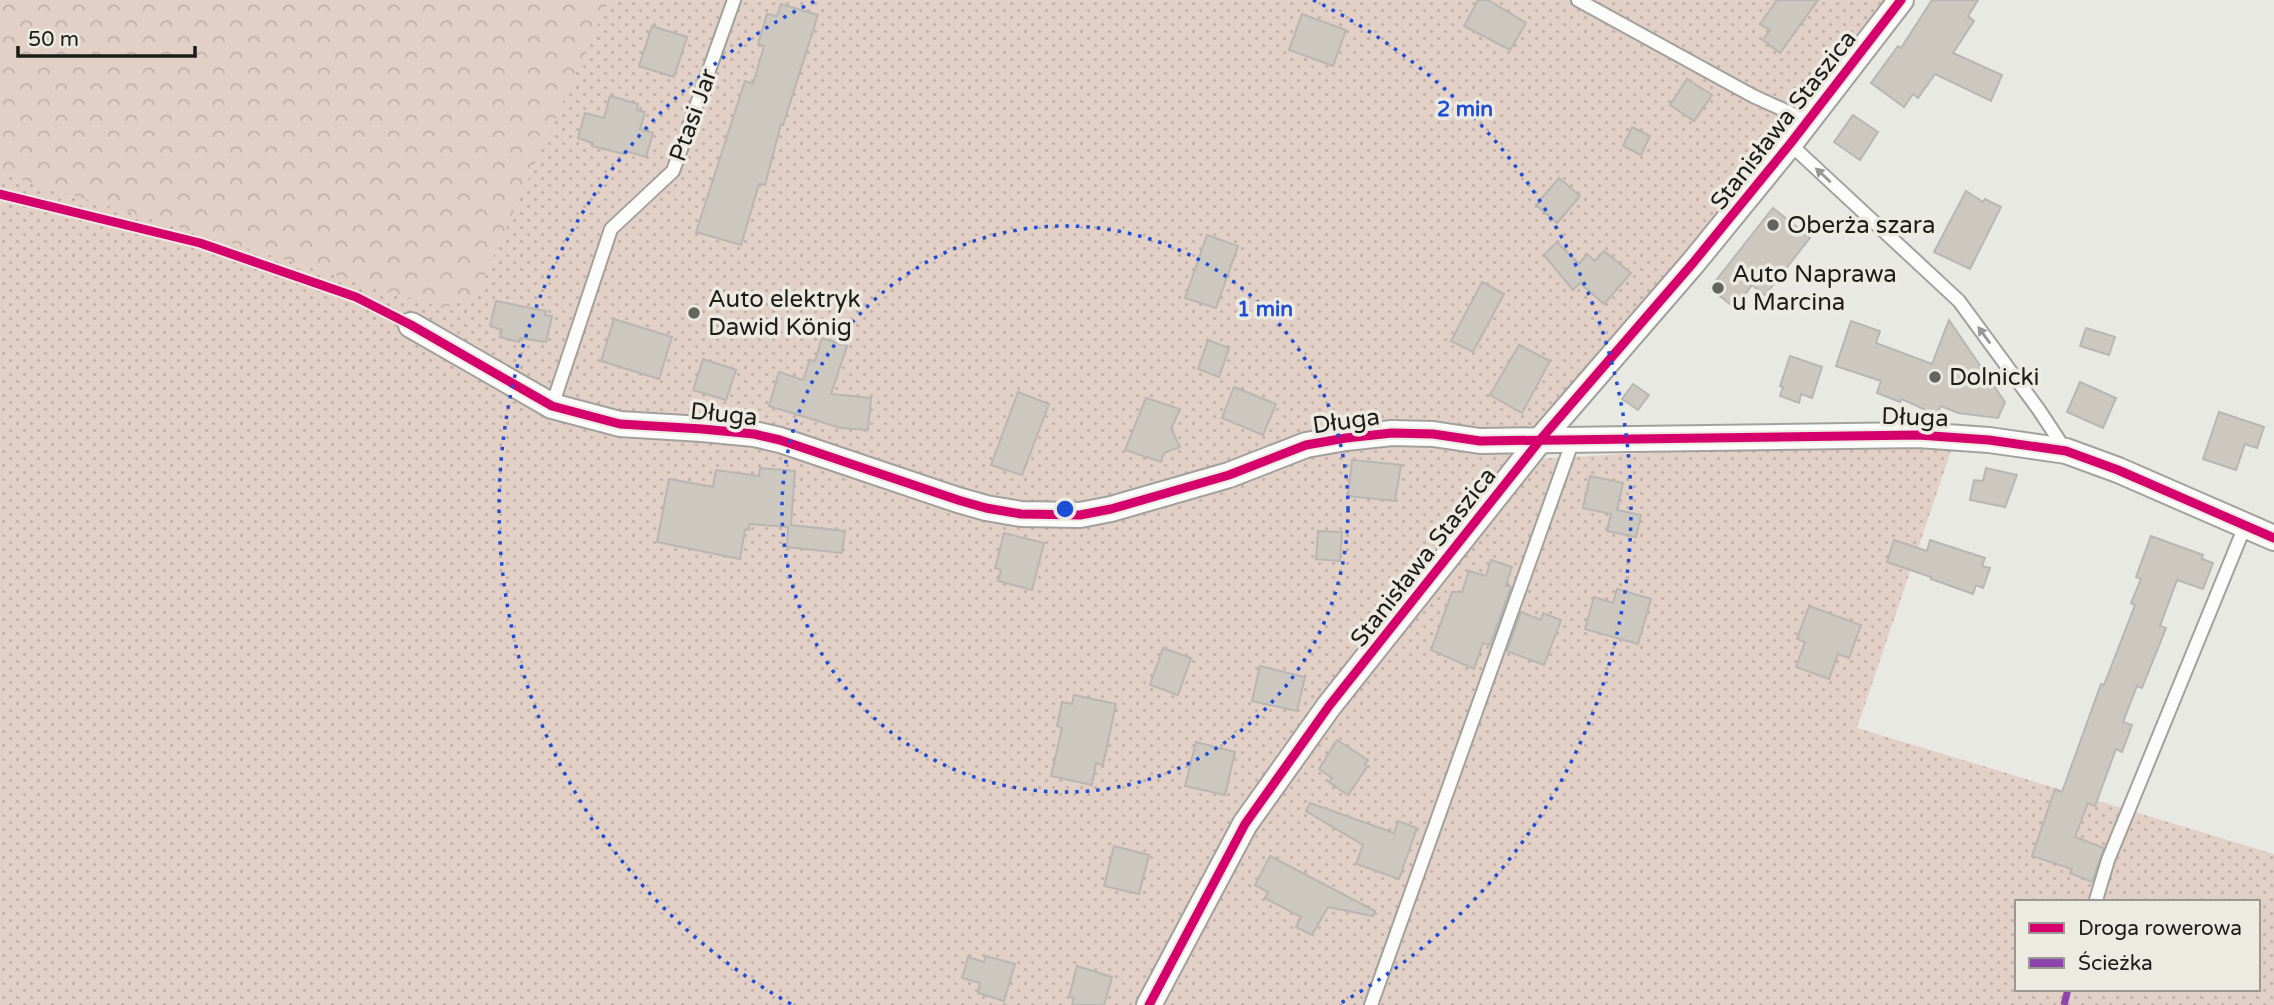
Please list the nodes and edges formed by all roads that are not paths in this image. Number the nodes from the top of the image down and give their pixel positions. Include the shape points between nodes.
1 (734, 0) edge
2 (1578, 0) edge
3 (1901, 0) edge
4 (1808, 121) junction
5 (1790, 144) junction
6 (411, 325) dead end
7 (552, 406) junction
8 (1541, 440) junction
9 (1573, 440) junction
10 (2066, 451) junction
11 (2245, 526) junction
12 (2274, 538) edge
13 (2096, 900) edge
14 (1149, 1005) edge
15 (1370, 1005) edge

1 - 7 lane, Ptasi Jar via 673,172 611,229
2 - 4 lane
3 - 4 street, Stanisława Staszica
4 - 5 street, Stanisława Staszica
5 - 8 street, Stanisława Staszica
10 -> 5 lane via 1959,301
6 - 7 street, Długa
7 - 8 street, Długa via 620,424 754,434 986,508 1049,516 1111,509 1229,475 1307,445 1357,436 1392,433 1480,441
8 - 9 street, Długa
8 - 14 street, Stanisława Staszica via 1329,706 1245,824
9 - 10 street, Długa via 1918,435
9 - 15 lane
10 - 11 street, Długa
11 - 12 street, Długa
11 - 13 lane via 2108,860

